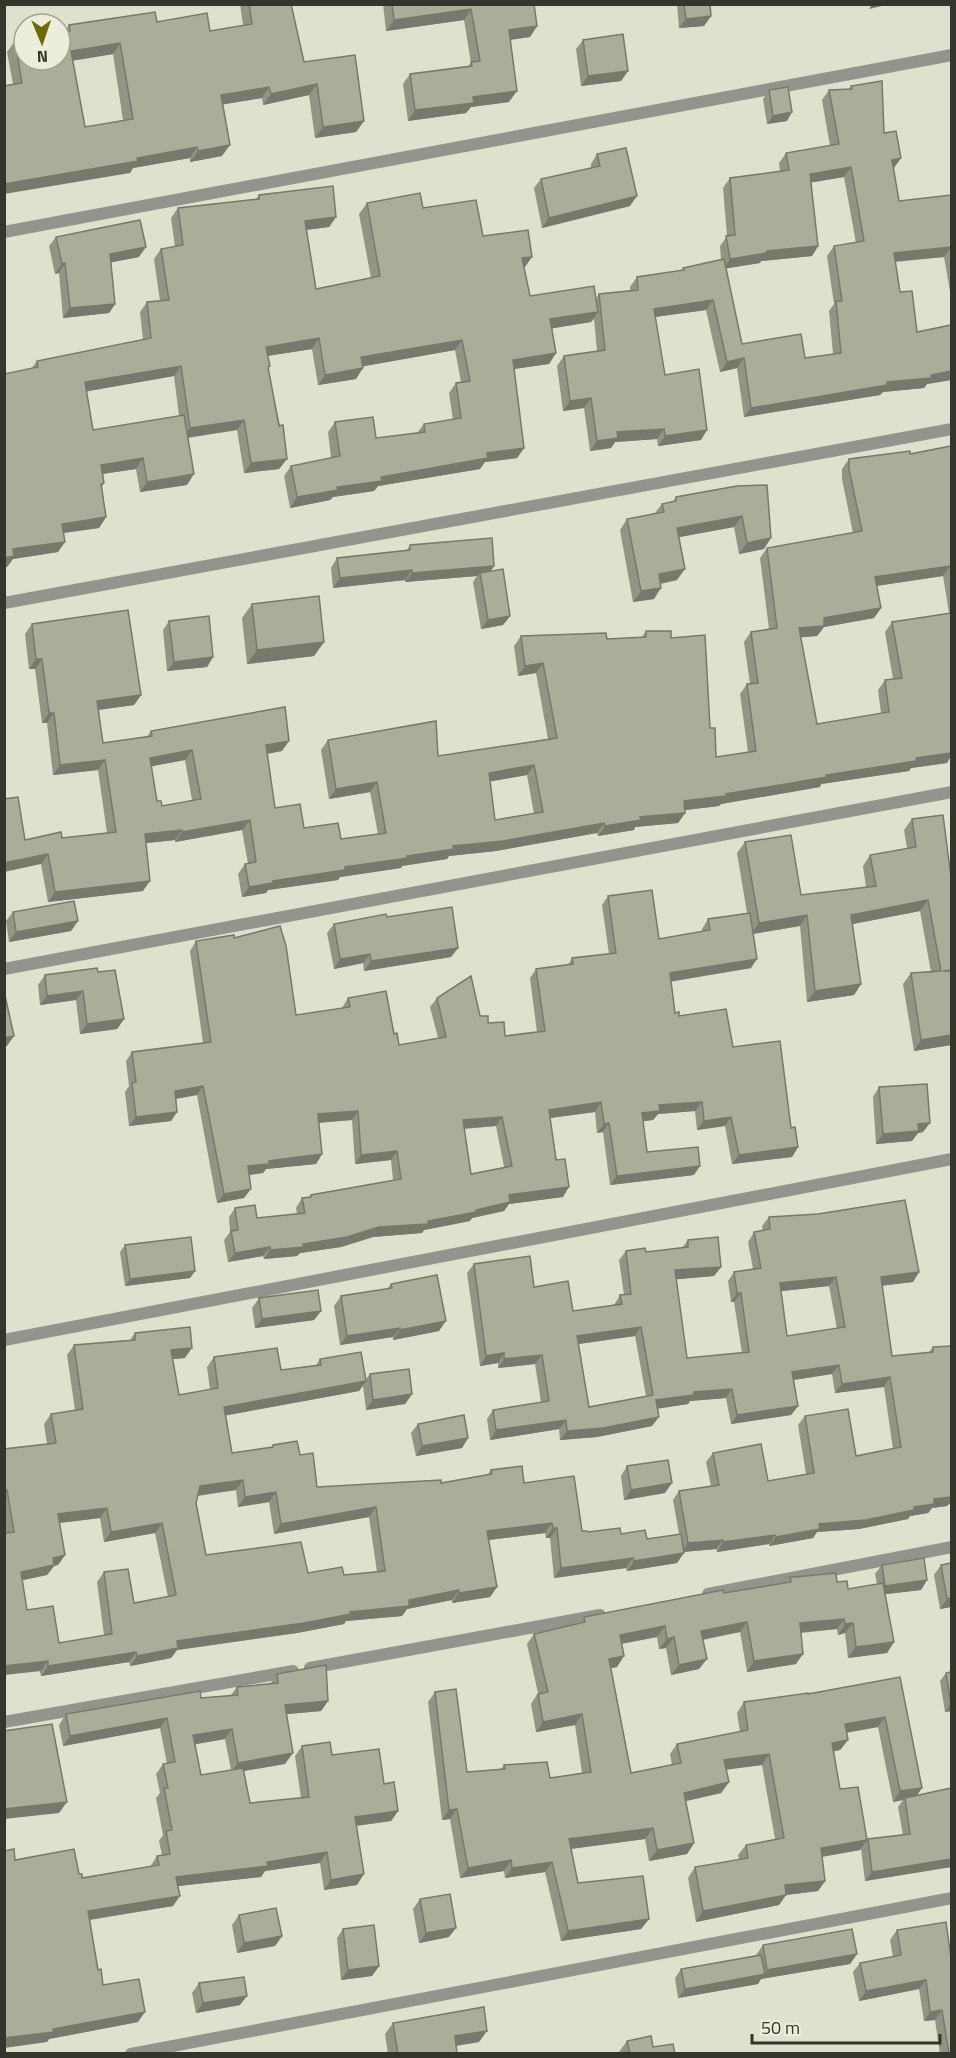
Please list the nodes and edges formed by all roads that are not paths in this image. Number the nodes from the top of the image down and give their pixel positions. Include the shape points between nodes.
1 (951, 55) edge
2 (4, 232) edge
3 (951, 429) edge
4 (4, 603) edge
5 (951, 792) edge
6 (4, 969) edge
7 (951, 1159) edge
8 (4, 1340) edge
9 (951, 1547) edge
10 (694, 1596) edge
11 (612, 1612) edge
12 (4, 1722) edge
13 (951, 1898) edge
14 (131, 2054) edge

1 - 2 street
3 - 4 street
5 - 6 street
7 - 8 street
9 - 10 street
11 - 12 street
13 - 14 street

